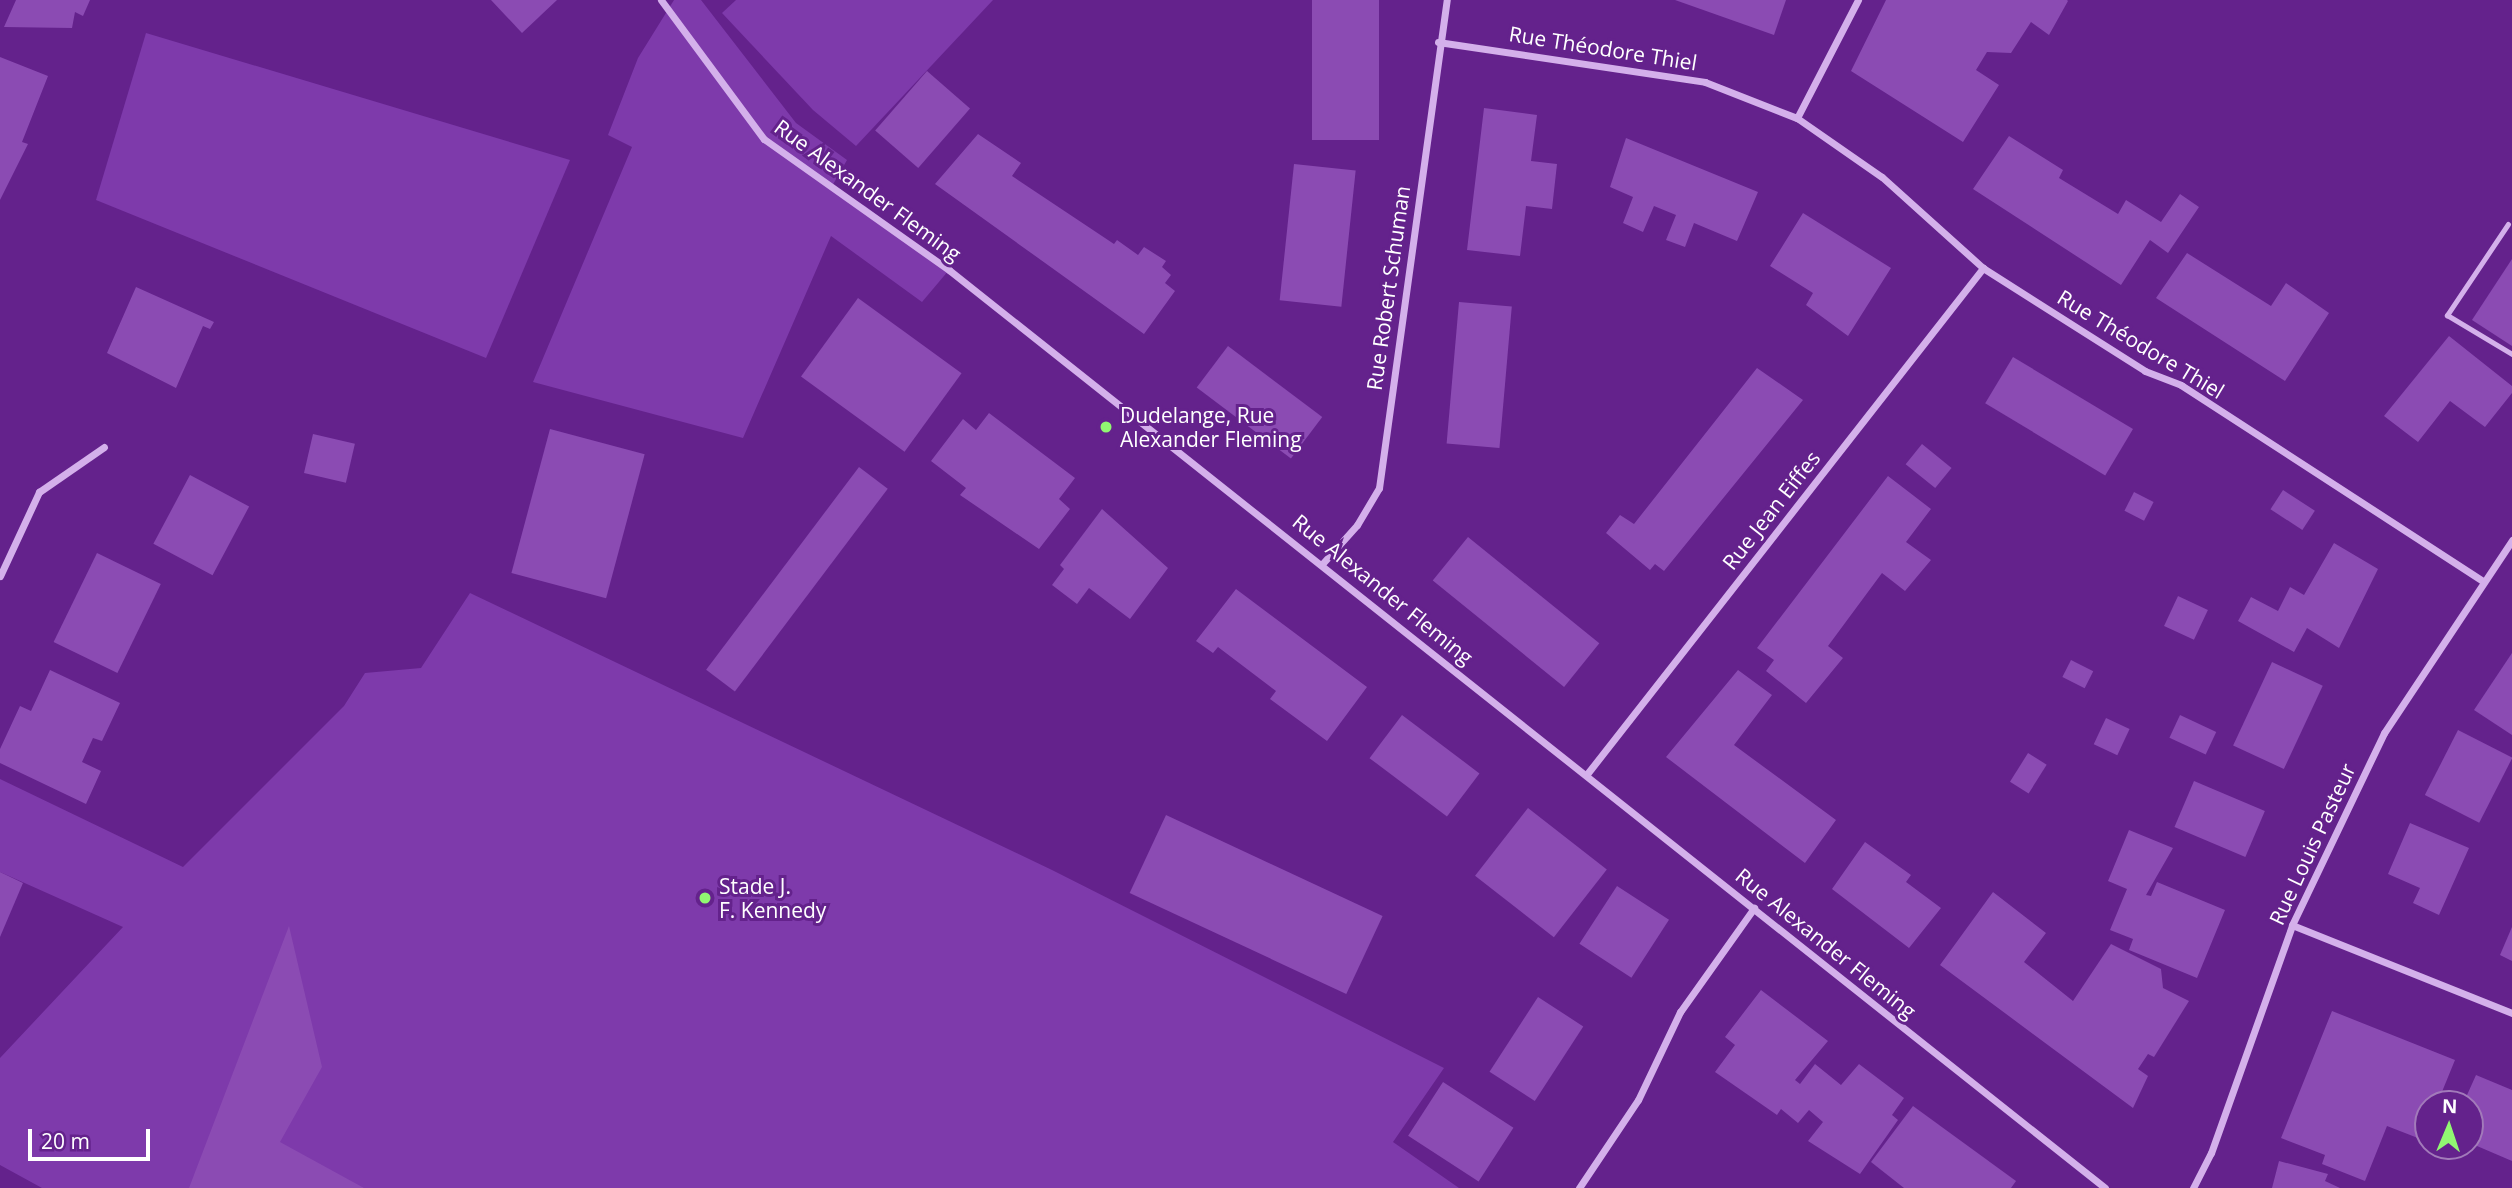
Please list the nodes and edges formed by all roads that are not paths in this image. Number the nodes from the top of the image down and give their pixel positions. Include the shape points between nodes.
1 (661, 0) edge
2 (1447, 0) edge
3 (1858, 0) edge
4 (1438, 42) junction
5 (1797, 118) junction
6 (2508, 225) dead end
7 (1983, 268) junction
8 (2512, 354) edge
9 (104, 447) dead end
10 (2512, 540) edge
11 (1323, 563) junction
12 (0, 576) edge
13 (2481, 580) junction
14 (1587, 774) junction
15 (1754, 908) junction
16 (2292, 925) junction
17 (2512, 1013) edge
18 (1579, 1188) edge
19 (2105, 1188) edge
20 (2193, 1188) edge

1 - 11 street, Rue Alexander Fleming via 764,139 886,221
2 - 4 street, Rue Robert Schuman
3 - 5 street
4 - 5 street, Rue Théodore Thiel via 1705,82
4 - 11 street, Rue Robert Schuman via 1380,488 1357,526
5 - 7 street, Rue Théodore Thiel via 1882,177
6 - 8 lane via 2447,315
7 - 13 street, Rue Théodore Thiel via 2145,371 2181,385
7 - 14 street, Rue Jean Eiffes
9 - 12 street via 39,492
10 - 13 street, Rue Louis Pasteur
11 - 14 street, Rue Alexander Fleming
13 - 16 street, Rue Louis Pasteur via 2384,733
14 - 15 street, Rue Alexander Fleming
15 - 18 street via 1680,1012 1638,1100
15 - 19 street, Rue Alexander Fleming
16 - 17 street
16 - 20 street, Rue Louis Pasteur via 2211,1153

